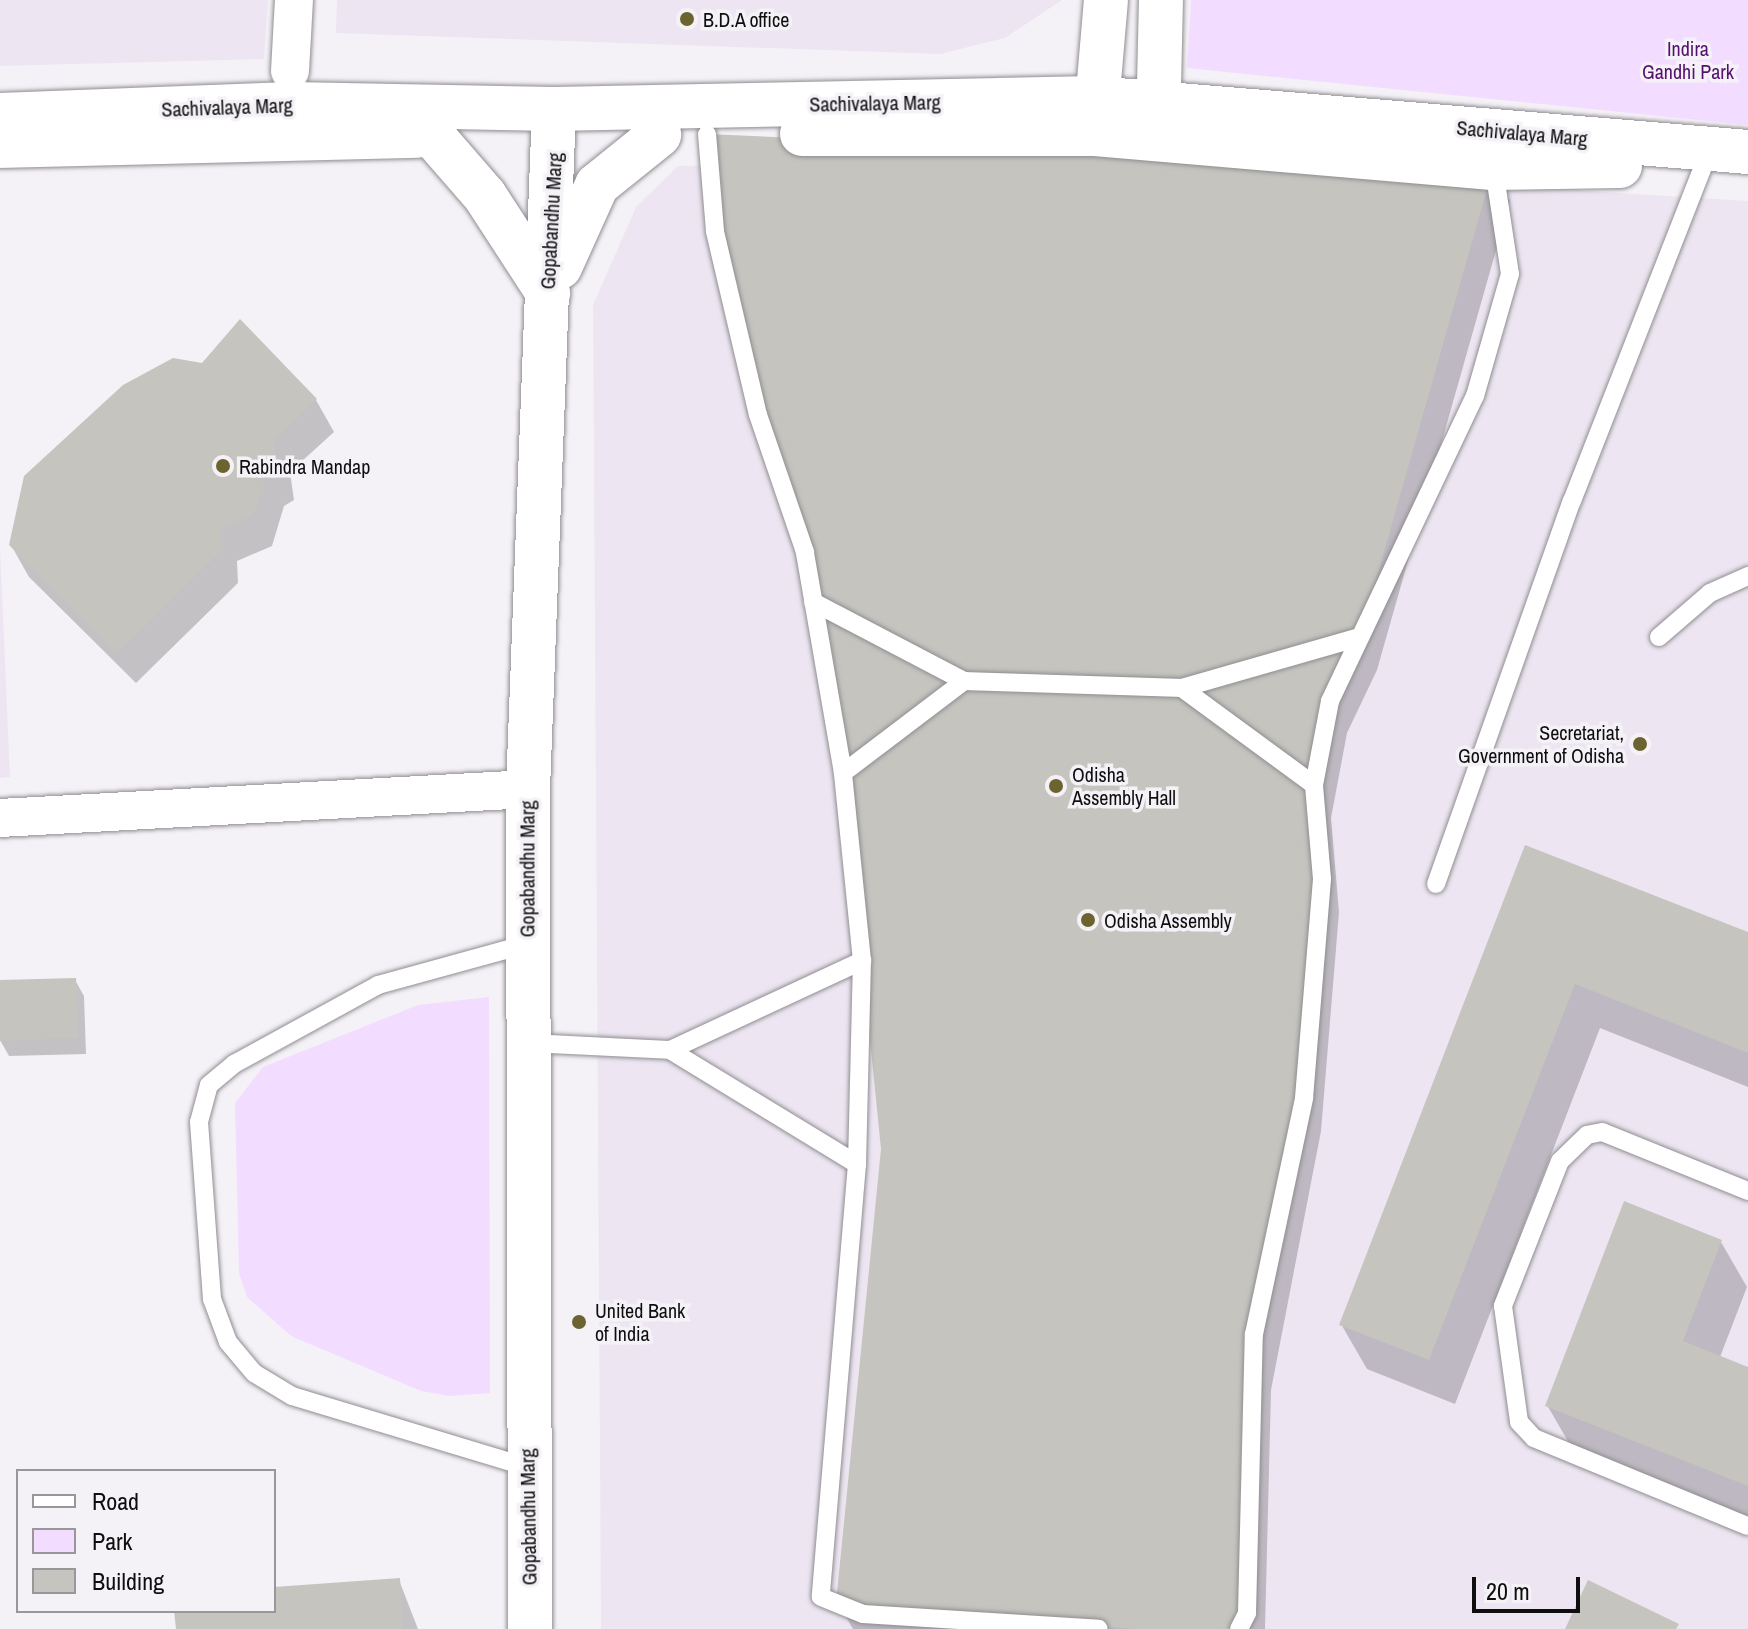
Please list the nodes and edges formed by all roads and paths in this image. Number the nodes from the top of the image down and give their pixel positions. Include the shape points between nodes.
1 (294, 0) edge
2 (1106, 0) edge
3 (1161, 0) edge
4 (290, 71) dead end
5 (0, 115) edge
6 (1095, 116) junction
7 (1158, 120) junction
8 (554, 124) junction
9 (707, 134) junction
10 (659, 135) junction
11 (433, 136) junction
12 (0, 146) edge
13 (1748, 152) edge
14 (1704, 165) junction
15 (1493, 168) junction
16 (1748, 169) edge
17 (548, 293) junction
18 (1748, 576) edge
19 (813, 602) junction
20 (1360, 637) junction
21 (1659, 637) dead end
22 (964, 681) junction
23 (1182, 688) junction
24 (843, 773) junction
25 (1314, 785) junction
26 (528, 789) junction
27 (0, 818) edge
28 (1436, 884) dead end
29 (527, 944) junction
30 (862, 961) junction
31 (528, 1043) junction
32 (670, 1050) junction
33 (857, 1164) junction
34 (1748, 1191) edge
35 (527, 1467) junction
36 (1748, 1526) edge
37 (530, 1629) edge
38 (1099, 1629) edge
39 (1239, 1629) edge

1 - 4 street
2 - 6 street
3 - 7 street
5 - 8 street, Sachivalaya Marg via 290,104
6 - 7 street, Sachivalaya Marg
6 - 8 street, Sachivalaya Marg
6 - 9 street, Sachivalaya Marg
7 - 13 street, Sachivalaya Marg
7 - 15 street, Sachivalaya Marg
8 - 10 street, Sachivalaya Marg
8 - 11 street, Sachivalaya Marg
8 - 17 street, Gopabandhu Marg
9 - 10 street, Sachivalaya Marg
9 - 19 lane via 715,231
10 - 17 street via 597,185
11 - 12 street, Sachivalaya Marg
11 - 17 street via 485,196
14 - 15 street, Sachivalaya Marg
14 - 16 street, Sachivalaya Marg
14 - 28 lane via 1572,501
15 - 20 lane via 1510,274 1475,396
17 - 26 street, Gopabandhu Marg
18 - 21 lane via 1710,593
19 - 22 lane
19 - 24 lane
20 - 23 lane
20 - 25 lane via 1330,701
22 - 23 lane
22 - 24 lane
23 - 25 lane
24 - 30 lane
25 - 39 lane via 1322,879 1304,1098 1254,1334 1247,1613
26 - 27 street
26 - 29 street, Gopabandhu Marg
29 - 31 street, Gopabandhu Marg
29 - 35 lane via 378,985 209,1085 199,1122 212,1299 228,1342 254,1373 292,1396
30 - 32 lane
30 - 33 lane
31 - 32 lane
31 - 35 street, Gopabandhu Marg
32 - 33 lane
33 - 38 lane via 821,1597 863,1614
34 - 36 lane via 1602,1132 1587,1135 1560,1161 1503,1306 1519,1422 1534,1438
35 - 37 street, Gopabandhu Marg

